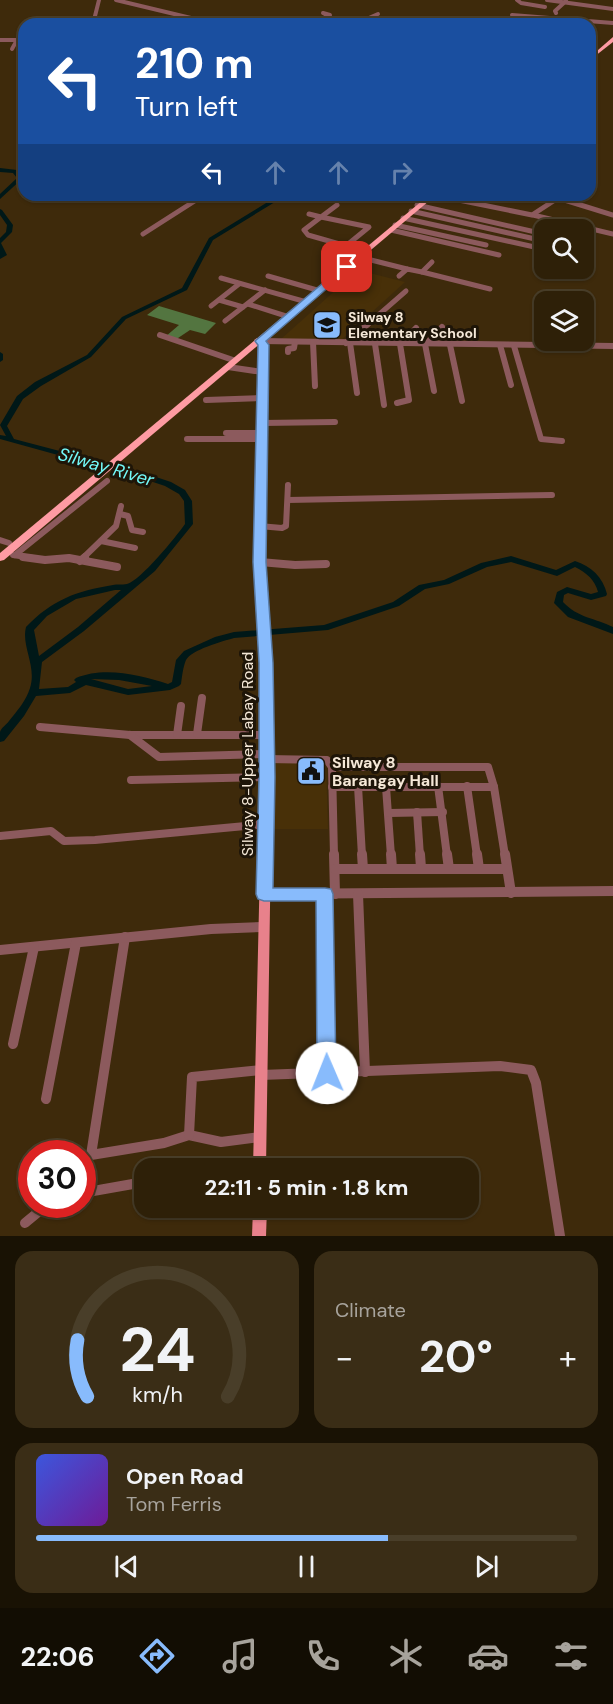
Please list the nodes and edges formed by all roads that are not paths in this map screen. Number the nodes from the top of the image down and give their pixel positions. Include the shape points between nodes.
1 (99, 0) edge
2 (116, 0) edge
3 (517, 0) edge
4 (547, 0) edge
5 (579, 0) edge
6 (594, 0) edge
7 (609, 0) edge
8 (554, 1) edge
9 (566, 1) edge
10 (575, 4) junction
11 (587, 5) junction
12 (546, 7) junction
13 (600, 7) junction
14 (613, 9) edge
15 (556, 13) dead end
16 (323, 14) dead end
17 (378, 14) dead end
18 (512, 15) dead end
19 (534, 17) junction
20 (94, 18) edge
21 (191, 18) edge
22 (323, 18) edge
23 (368, 18) edge
24 (547, 18) edge
25 (596, 20) edge
26 (596, 22) edge
27 (613, 23) edge
28 (0, 40) edge
29 (17, 40) joint
30 (613, 43) edge
31 (12, 50) dead end
32 (596, 52) edge
33 (596, 56) edge
34 (195, 201) edge
35 (425, 201) edge
36 (462, 201) edge
37 (553, 201) edge
38 (568, 201) edge
39 (337, 205) dead end
40 (416, 208) junction
41 (309, 214) dead end
42 (532, 215) junction
43 (613, 215) edge
44 (321, 217) junction
45 (404, 218) junction
46 (548, 219) edge
47 (394, 227) junction
48 (594, 230) edge
49 (534, 232) edge
50 (143, 234) dead end
51 (613, 234) edge
52 (534, 239) edge
53 (515, 243) junction
54 (347, 245) junction
55 (486, 245) dead end
56 (534, 247) edge
57 (364, 250) junction
58 (507, 251) dead end
59 (534, 254) edge
60 (499, 255) dead end
61 (359, 257) junction
62 (532, 257) dead end
63 (432, 262) dead end
64 (407, 269) junction
65 (422, 272) junction
66 (268, 276) dead end
67 (399, 276) dead end
68 (221, 278) dead end
69 (239, 284) junction
70 (490, 289) dead end
71 (265, 290) junction
72 (317, 290) junction
73 (406, 291) dead end
74 (219, 300) junction
75 (303, 301) junction
76 (211, 306) dead end
77 (246, 306) junction
78 (286, 316) junction
79 (225, 321) dead end
80 (442, 327) dead end
81 (416, 328) dead end
82 (160, 335) dead end
83 (259, 340) junction
84 (295, 342) junction
85 (313, 342) junction
86 (348, 343) junction
87 (375, 344) junction
88 (401, 344) junction
89 (426, 344) junction
90 (450, 345) junction
91 (500, 345) junction
92 (514, 346) junction
93 (613, 346) edge
94 (288, 352) dead end
95 (231, 363) junction
96 (262, 372) junction
97 (511, 385) dead end
98 (315, 386) dead end
99 (434, 391) dead end
100 (357, 393) dead end
101 (262, 398) junction
102 (206, 400) dead end
103 (462, 401) dead end
104 (397, 402) dead end
105 (384, 405) dead end
106 (335, 422) dead end
107 (262, 423) junction
108 (226, 433) dead end
109 (262, 436) junction
110 (187, 439) dead end
111 (562, 441) dead end
112 (288, 485) dead end
113 (552, 495) dead end
114 (288, 500) junction
115 (260, 526) junction
116 (143, 532) dead end
117 (101, 541) junction
118 (135, 548) dead end
119 (5, 550) edge
120 (80, 561) junction
121 (260, 562) junction
122 (326, 564) dead end
123 (117, 567) dead end
124 (202, 698) dead end
125 (181, 706) dead end
126 (40, 727) dead end
127 (197, 734) junction
128 (130, 735) junction
129 (177, 735) junction
130 (267, 735) junction
131 (267, 757) junction
132 (332, 767) junction
133 (267, 777) junction
134 (131, 780) dead end
135 (358, 786) junction
136 (438, 786) junction
137 (467, 786) junction
138 (332, 787) junction
139 (386, 787) junction
140 (494, 787) junction
141 (417, 812) junction
142 (443, 812) junction
143 (389, 813) junction
144 (266, 824) junction
145 (0, 836) edge
146 (421, 868) junction
147 (335, 869) junction
148 (363, 869) junction
149 (392, 869) junction
150 (449, 869) junction
151 (479, 869) junction
152 (506, 869) junction
153 (613, 891) edge
154 (511, 893) junction
155 (264, 894) junction
156 (330, 894) junction
157 (358, 894) junction
158 (263, 927) junction
159 (125, 938) junction
160 (76, 943) junction
161 (34, 946) junction
162 (0, 950) edge
163 (13, 1044) dead end
164 (262, 1072) junction
165 (365, 1072) junction
166 (327, 1073) junction
167 (46, 1099) dead end
168 (189, 1135) junction
169 (261, 1137) junction
170 (260, 1158) edge
171 (134, 1184) edge
172 (96, 1191) edge
173 (31, 1218) edge
174 (260, 1218) edge
175 (25, 1223) dead end
176 (259, 1236) edge
177 (560, 1236) edge

1 - 20 street
2 - 21 street
3 - 12 street
4 - 8 street
5 - 10 street
6 - 11 street
7 - 13 street
8 - 9 street
8 - 12 street
9 - 10 street
9 - 15 street
10 - 11 street
11 - 13 street
12 - 19 street
13 - 14 street
16 - 22 street via 330,15
17 - 23 street
18 - 19 street
19 - 24 street
25 - 27 street
26 - 27 street
28 - 29 street
29 - 31 street
30 - 32 highway
30 - 33 highway
34 - 50 street
35 - 40 highway
36 - 42 street
37 - 42 street
38 - 43 street
39 - 44 street
40 - 45 highway
40 - 49 street
40 - 52 street
41 - 44 street
42 - 46 street
44 - 54 street via 304,233
44 - 54 street via 370,228
45 - 47 highway
45 - 53 street
47 - 55 street
47 - 57 highway
47 - 60 street
47 - 61 highway
48 - 51 street
53 - 56 street
53 - 58 street
54 - 57 street
57 - 72 highway
59 - 62 street
61 - 64 street
61 - 83 highway
63 - 65 street
64 - 65 street
64 - 67 street
65 - 70 street
66 - 72 street
68 - 69 street
69 - 71 street
69 - 74 street
71 - 75 street
71 - 77 street
72 - 75 highway
73 - 86 street
74 - 76 street
74 - 77 street
75 - 78 highway
77 - 78 street
77 - 79 street
78 - 83 highway
80 - 89 street
81 - 88 street
82 - 95 street
83 - 84 street
83 - 95 highway
83 - 96 main road, Silway 8-Upper Labay Road via 263,345
84 - 85 street
84 - 94 street
85 - 86 street
85 - 98 street
86 - 87 street
86 - 100 street
87 - 88 street
87 - 105 street
88 - 89 street
88 - 104 street via 409,400
89 - 90 street
89 - 99 street
90 - 91 street
90 - 103 street
91 - 92 street
91 - 97 street
92 - 93 street
92 - 111 street via 540,439
95 - 96 street
95 - 119 highway
96 - 101 main road, Silway 8-Upper Labay Road
101 - 102 street
101 - 107 main road, Silway 8-Upper Labay Road
106 - 107 street
107 - 109 main road, Silway 8-Upper Labay Road
108 - 109 street
109 - 110 street
109 - 115 main road, Silway 8-Upper Labay Road
112 - 114 street
113 - 114 street
114 - 115 street via 286,526
115 - 121 main road, Silway 8-Upper Labay Road
116 - 117 street via 132,530 128,516 120,510 116,526
117 - 118 street
117 - 120 street
119 - 120 street via 45,560
120 - 123 street
121 - 122 street
121 - 130 main road, Silway 8-Upper Labay Road
124 - 127 street
125 - 129 street
126 - 128 street
127 - 129 street
127 - 130 street
128 - 129 street
128 - 131 street via 159,757
130 - 131 main road, Silway 8-Upper Labay Road
131 - 132 street via 328,760
131 - 133 main road, Silway 8-Upper Labay Road
132 - 138 street
132 - 140 street via 486,767 491,771
133 - 134 street
133 - 144 main road, Silway 8-Upper Labay Road
135 - 138 street
135 - 139 street
135 - 148 street
136 - 137 street
136 - 139 street
136 - 142 street
137 - 140 street
137 - 151 street
138 - 147 street
139 - 143 street
140 - 152 street
141 - 142 street
141 - 143 street
141 - 146 street
142 - 150 street
143 - 149 street
144 - 145 street via 95,840 63,840 51,831
144 - 155 main road, Silway 8-Upper Labay Road
146 - 149 street
146 - 150 street
147 - 148 street
147 - 156 street
148 - 149 street
150 - 151 street
151 - 152 street
152 - 154 street
153 - 154 street
154 - 157 street
155 - 156 street
155 - 158 main road, Silway 8-Upper Labay Road
156 - 157 street
156 - 166 street
157 - 165 street
158 - 159 street
158 - 164 main road, Silway 8-Upper Labay Road
159 - 160 street
159 - 168 street via 90,1152 94,1155 142,1147
160 - 161 street
160 - 167 street
161 - 162 street
161 - 163 street
164 - 166 street
164 - 168 street via 194,1075
164 - 169 main road, Silway 8-Upper Labay Road
165 - 166 street
165 - 177 street via 507,1066 531,1070
168 - 169 street via 221,1142
169 - 170 main road, Silway 8-Upper Labay Road
171 - 172 street
173 - 175 street
174 - 176 main road

